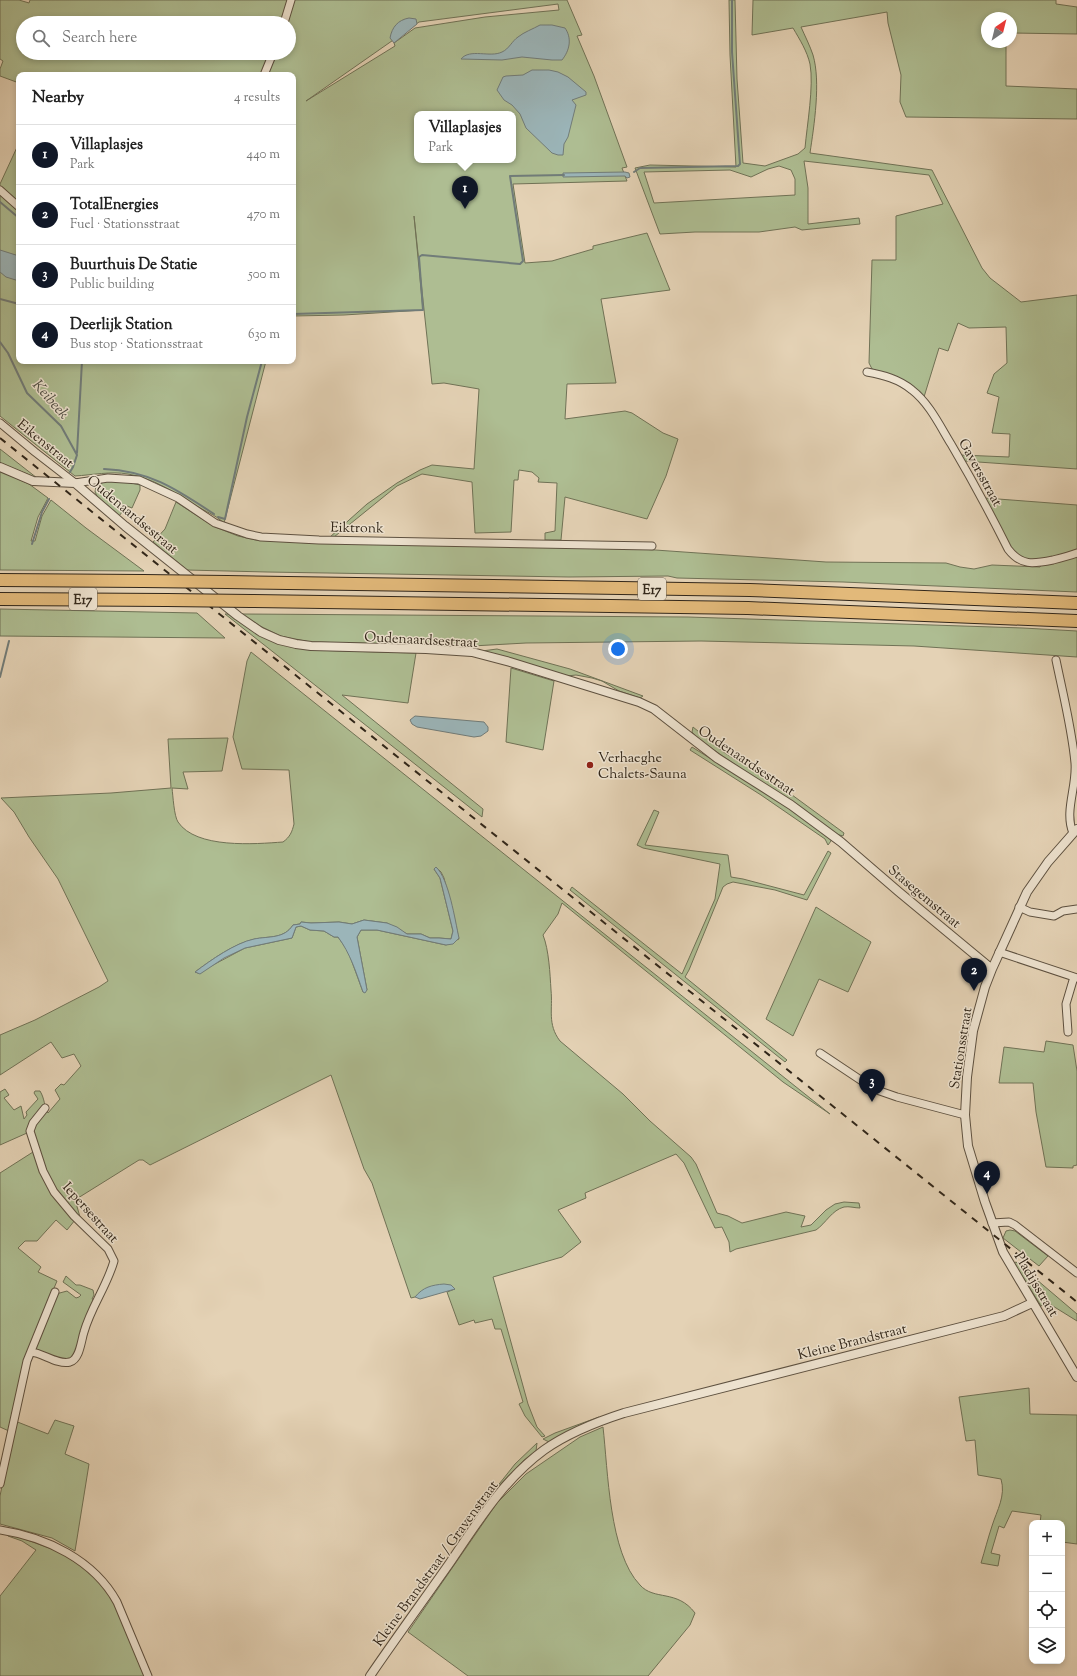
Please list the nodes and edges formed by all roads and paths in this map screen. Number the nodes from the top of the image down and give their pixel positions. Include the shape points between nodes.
1 (291, 0) edge
2 (286, 16) edge
3 (270, 60) edge
4 (265, 72) edge
5 (0, 190) edge
6 (16, 204) edge
7 (867, 372) dead end
8 (0, 423) edge
9 (0, 467) edge
10 (75, 483) junction
11 (652, 546) dead end
12 (1077, 553) edge
13 (0, 580) edge
14 (0, 599) edge
15 (1077, 603) edge
16 (1077, 621) edge
17 (1056, 660) dead end
18 (1075, 831) edge
19 (841, 842) joint
20 (1020, 907) junction
21 (1077, 909) edge
22 (999, 952) junction
23 (992, 969) junction
24 (1076, 977) edge
25 (1068, 1032) dead end
26 (820, 1053) dead end
27 (45, 1108) dead end
28 (965, 1115) junction
29 (992, 1223) junction
30 (1076, 1271) edge
31 (55, 1292) dead end
32 (1032, 1302) junction
33 (31, 1352) junction
34 (1077, 1377) edge
35 (675, 1400) joint
36 (0, 1484) edge
37 (0, 1530) edge
38 (148, 1676) edge
39 (370, 1676) edge

1 - 2 street
3 - 4 street
5 - 6 street
7 - 12 street, Gaversstraat via 886,376 901,383 922,400 946,435 1014,557 1024,562 1035,563
8 - 10 street, Eikenstraat
9 - 10 street via 33,481
10 - 11 street, Eiktronk via 108,478 139,480 178,498 215,523 261,536 320,540
10 - 19 street, Oudenaardsestraat via 125,526 261,632 296,644 311,646 472,652 621,695 654,709 717,758 791,805
13 - 15 highway, E17, bridge via 750,590
14 - 16 highway, E17, bridge via 748,608
17 - 18 street via 1075,765 1069,823
18 - 20 street, Stationsstraat via 1041,870
19 - 23 street, Stasegemstraat
20 - 21 street via 1030,912 1054,916 1063,911
20 - 22 street, Stationsstraat
22 - 23 street, Stationsstraat
22 - 24 street
23 - 28 street, Stationsstraat via 973,1031
24 - 25 street via 1066,1004
26 - 28 street via 874,1089
27 - 33 street, Iepersestraat via 30,1131 48,1183 74,1216 108,1249 114,1260 74,1359 63,1362
28 - 29 street, Stationsstraat via 968,1146
29 - 30 street via 1009,1222 1016,1225
29 - 32 street, Pladijsstraat via 1007,1262
31 - 33 street
32 - 34 street, Pladijsstraat
32 - 35 street, Kleine Brandstraat via 1004,1316 962,1328
33 - 36 street
35 - 39 street, Kleine Brandstraat / Gravenstraat via 624,1413 580,1429 528,1463 501,1490
37 - 38 street via 53,1545 99,1577 117,1602

